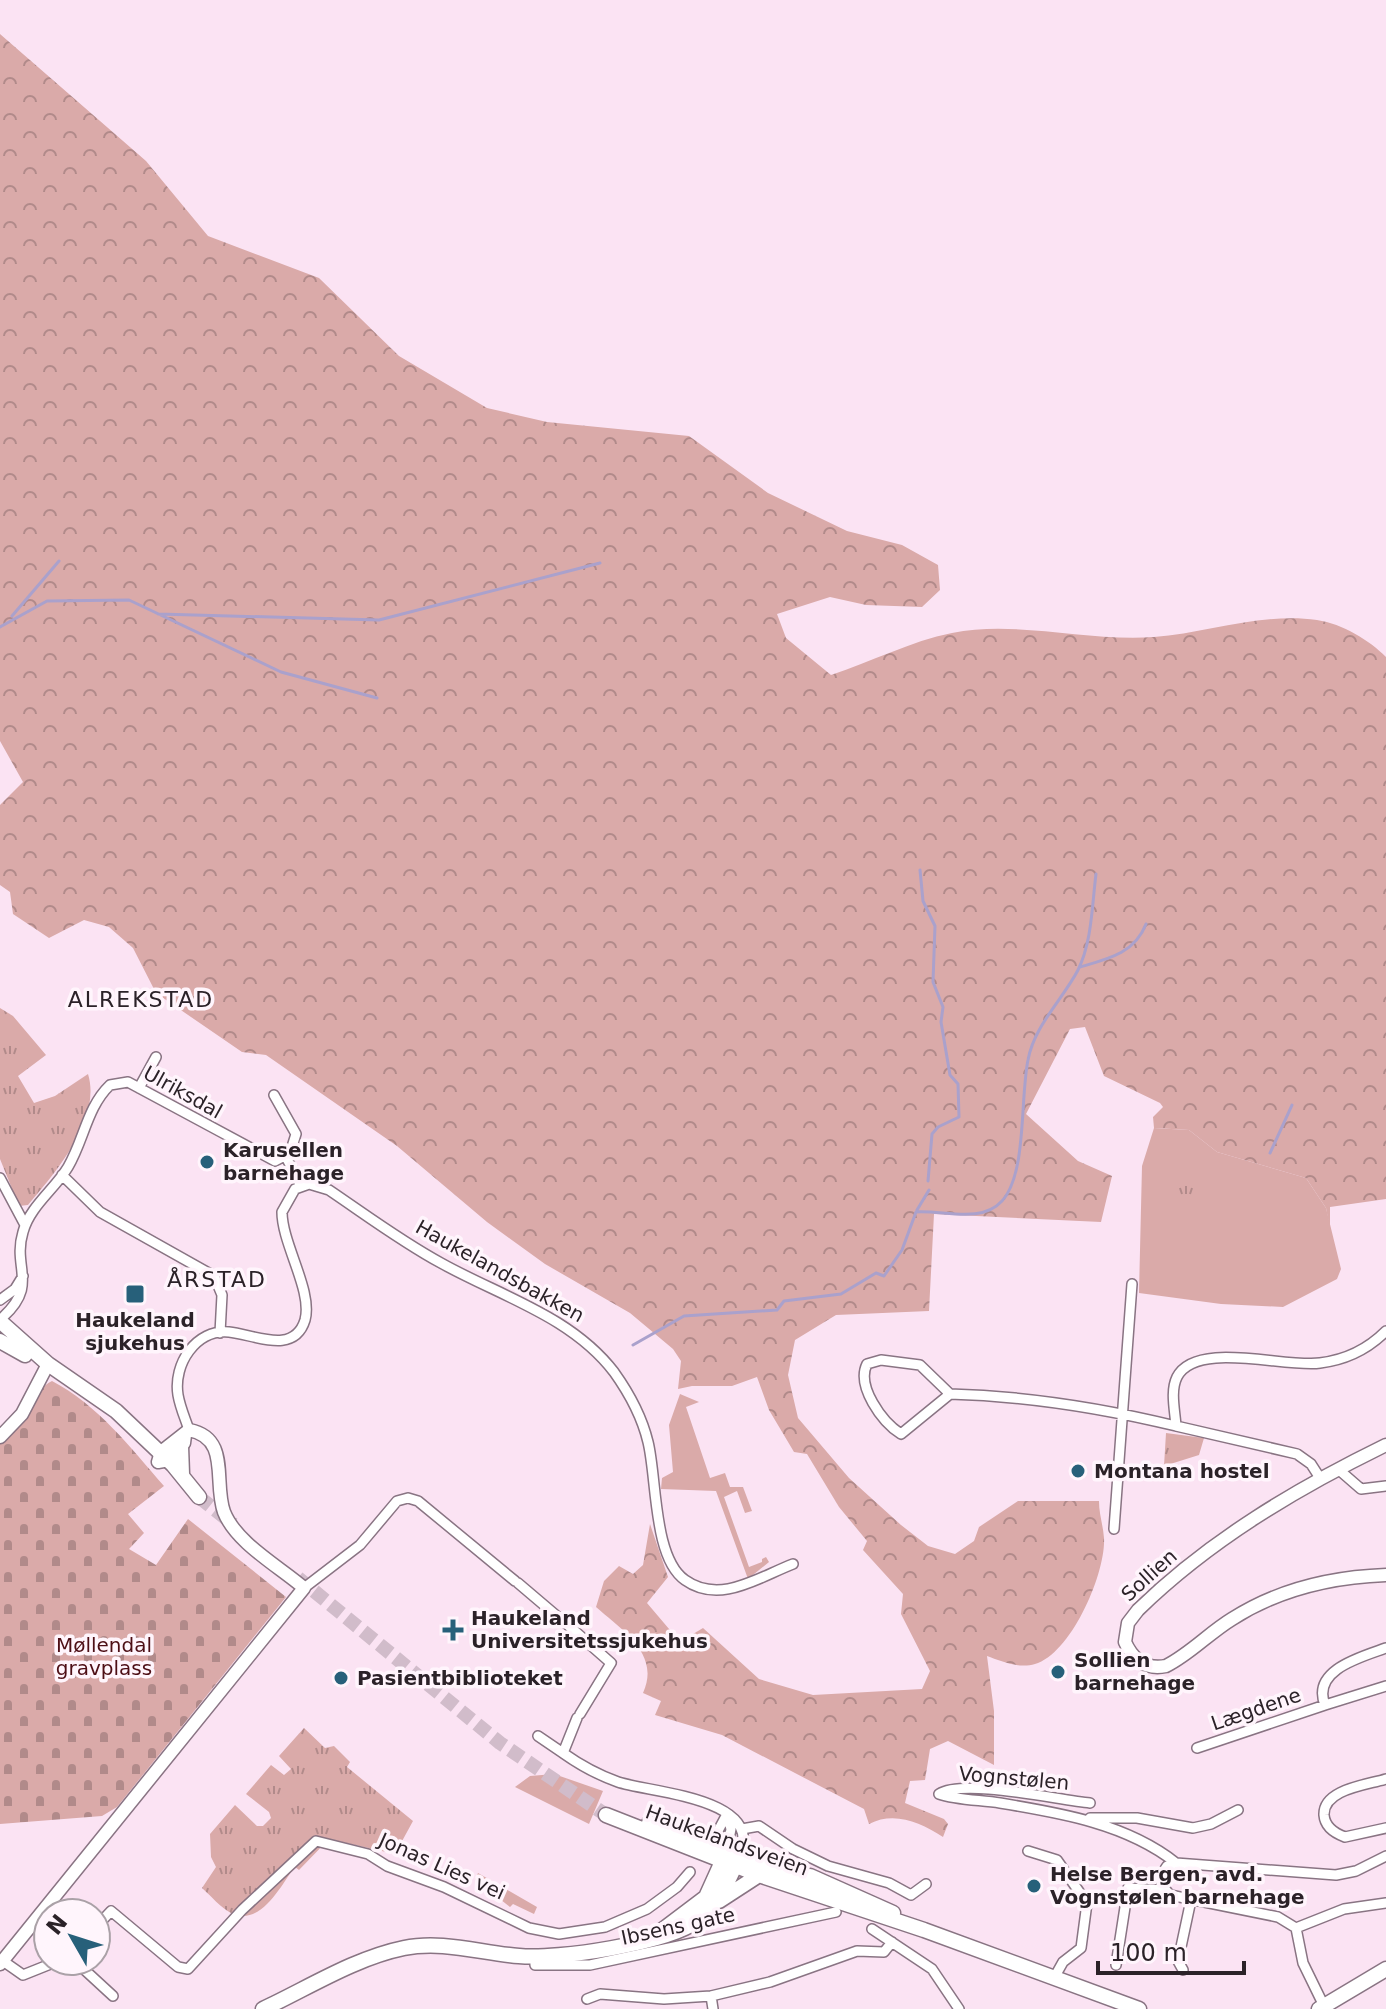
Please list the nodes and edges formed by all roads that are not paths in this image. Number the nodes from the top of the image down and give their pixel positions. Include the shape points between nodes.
1 (156, 1057) dead end
2 (139, 1088) junction
3 (274, 1095) dead end
4 (286, 1157) junction
5 (62, 1175) junction
6 (0, 1178) edge
7 (301, 1186) junction
8 (25, 1225) junction
9 (23, 1276) junction
10 (1132, 1284) dead end
11 (0, 1300) edge
12 (1, 1319) edge
13 (1386, 1331) edge
14 (220, 1333) junction
15 (0, 1341) edge
16 (48, 1364) junction
17 (950, 1394) junction
18 (1123, 1413) junction
19 (1176, 1426) junction
20 (0, 1437) edge
21 (185, 1437) junction
22 (1386, 1445) edge
23 (163, 1458) junction
24 (1338, 1469) junction
25 (182, 1474) junction
26 (1320, 1478) junction
27 (1386, 1486) edge
28 (1114, 1529) dead end
29 (793, 1564) dead end
30 (1386, 1575) edge
31 (304, 1588) junction
32 (1386, 1648) edge
33 (1386, 1686) edge
34 (1325, 1705) junction
35 (538, 1736) dead end
36 (1197, 1748) dead end
37 (563, 1753) junction
38 (1386, 1779) edge
39 (1090, 1803) dead end
40 (1238, 1810) dead end
41 (727, 1814) junction
42 (1083, 1821) junction
43 (1386, 1828) edge
44 (742, 1829) junction
45 (711, 1844) junction
46 (1028, 1851) dead end
47 (1386, 1856) edge
48 (731, 1858) junction
49 (1176, 1863) junction
50 (690, 1872) dead end
51 (759, 1875) junction
52 (799, 1876) junction
53 (926, 1884) dead end
54 (1164, 1890) junction
55 (1191, 1900) junction
56 (1386, 1903) edge
57 (714, 1904) junction
58 (839, 1905) junction
59 (112, 1912) edge
60 (905, 1924) junction
61 (1296, 1928) junction
62 (872, 1929) dead end
63 (654, 1936) junction
64 (892, 1942) junction
65 (535, 1957) junction
66 (1, 1963) edge
67 (1116, 1965) dead end
68 (1386, 1969) edge
69 (1183, 1970) dead end
70 (32, 1971) edge
71 (92, 1977) edge
72 (1054, 1978) junction
73 (113, 1996) dead end
74 (711, 1996) junction
75 (585, 2001) edge
76 (1321, 2008) edge
77 (263, 2009) edge
78 (713, 2009) edge
79 (959, 2009) edge
80 (1139, 2009) edge

1 - 2 street
2 - 4 street, Ulriksdal via 256,1153 275,1161
2 - 5 street, Ulriksdal via 120,1082 104,1091
3 - 4 street via 296,1134
4 - 7 street
5 - 8 street, Ulriksdal
5 - 14 street via 100,1212 214,1276 222,1295
6 - 8 street
7 - 14 street via 286,1200 282,1220 305,1304 303,1324 282,1341
7 - 29 street, Haukelandsbakken via 329,1190 437,1261 557,1321 596,1352 625,1387 643,1427 661,1532 682,1578 721,1591
8 - 9 street
9 - 11 street
9 - 12 street via 22,1293
10 - 18 street
12 - 16 main road
13 - 19 street via 1359,1351 1318,1363 1195,1361 1177,1378
14 - 21 street via 194,1345 179,1369
15 - 16 main road
16 - 20 street via 22,1414
16 - 23 main road via 105,1401
17 - 17 street via 901,1434 873,1402 864,1369 874,1361 913,1363
17 - 18 street
18 - 19 street
18 - 28 street
19 - 26 street via 1297,1454
21 - 23 street
21 - 25 main road
21 - 31 street via 208,1437 216,1447 219,1495 230,1522
22 - 24 street, Sollien
23 - 25 main road
23 - 25 main road via 199,1497
24 - 26 street, Sollien
24 - 27 street via 1361,1489
26 - 30 street, Sollien via 1243,1525 1148,1601 1125,1631 1131,1653 1145,1665 1166,1666 1232,1619 1276,1596 1329,1580
31 - 37 street via 353,1551 403,1498 418,1501 611,1663
31 - 66 street
32 - 34 street, Lægdene via 1327,1678 1321,1689
33 - 34 street, Lægdene
34 - 36 street, Lægdene
35 - 37 street, Haukelandsveien
37 - 41 street, Haukelandsveien via 618,1782 702,1800
38 - 43 street via 1334,1795 1324,1814 1330,1829 1345,1837
39 - 42 street, Vognstølen via 995,1790 939,1794
40 - 42 street, Vognstølen via 1193,1828 1137,1818
41 - 44 street, Haukelandsveien
41 - 45 street, Haukelandsveien
41 - 48 street, Haukelandsveien
42 - 49 street, Vognstølen via 1136,1836
44 - 48 street, Haukelandsveien via 744,1838
44 - 53 street, Haukelandsveien via 759,1826 828,1866 889,1883 911,1895
45 - 48 main road, Haukelandsveien
45 - 48 main road, Haukelandsveien via 608,1812
46 - 72 street via 1057,1860 1087,1903 1081,1948 1063,1962
47 - 49 street, Vognstølen via 1356,1871 1331,1875
48 - 51 main road, Haukelandsveien
48 - 52 main road, Haukelandsveien
48 - 57 main road, Ibsens gate
48 - 63 main road, Ibsens gate via 702,1901
49 - 54 street via 1163,1870
50 - 59 street, Jonas Lies vei via 664,1898 628,1918 605,1927 545,1933 368,1854 316,1841 188,1969 178,1967
51 - 57 main road
51 - 58 main road, Haukelandsveien
52 - 58 main road, Haukelandsveien
52 - 60 main road, Haukelandsveien via 845,1889 889,1910
54 - 55 street
54 - 67 street via 1128,1888
55 - 61 street via 1278,1917
55 - 69 street via 1178,1961
56 - 61 street via 1344,1909
57 - 63 main road, Ibsens gate via 691,1925
58 - 60 main road, Haukelandsveien
58 - 65 street, Ibsens gate via 590,1965 535,1965
60 - 72 main road, Haukelandsveien
61 - 76 street
62 - 64 street
63 - 65 main road, Ibsens gate via 577,1955
64 - 74 street via 884,1952 846,1954 770,1982
64 - 79 street via 932,1969
65 - 77 main road, Ibsens gate via 453,1947 404,1948
66 - 70 street via 23,1975
68 - 76 main road
71 - 73 street
72 - 80 main road, Haukelandsveien
74 - 75 street via 600,1994
74 - 78 street

